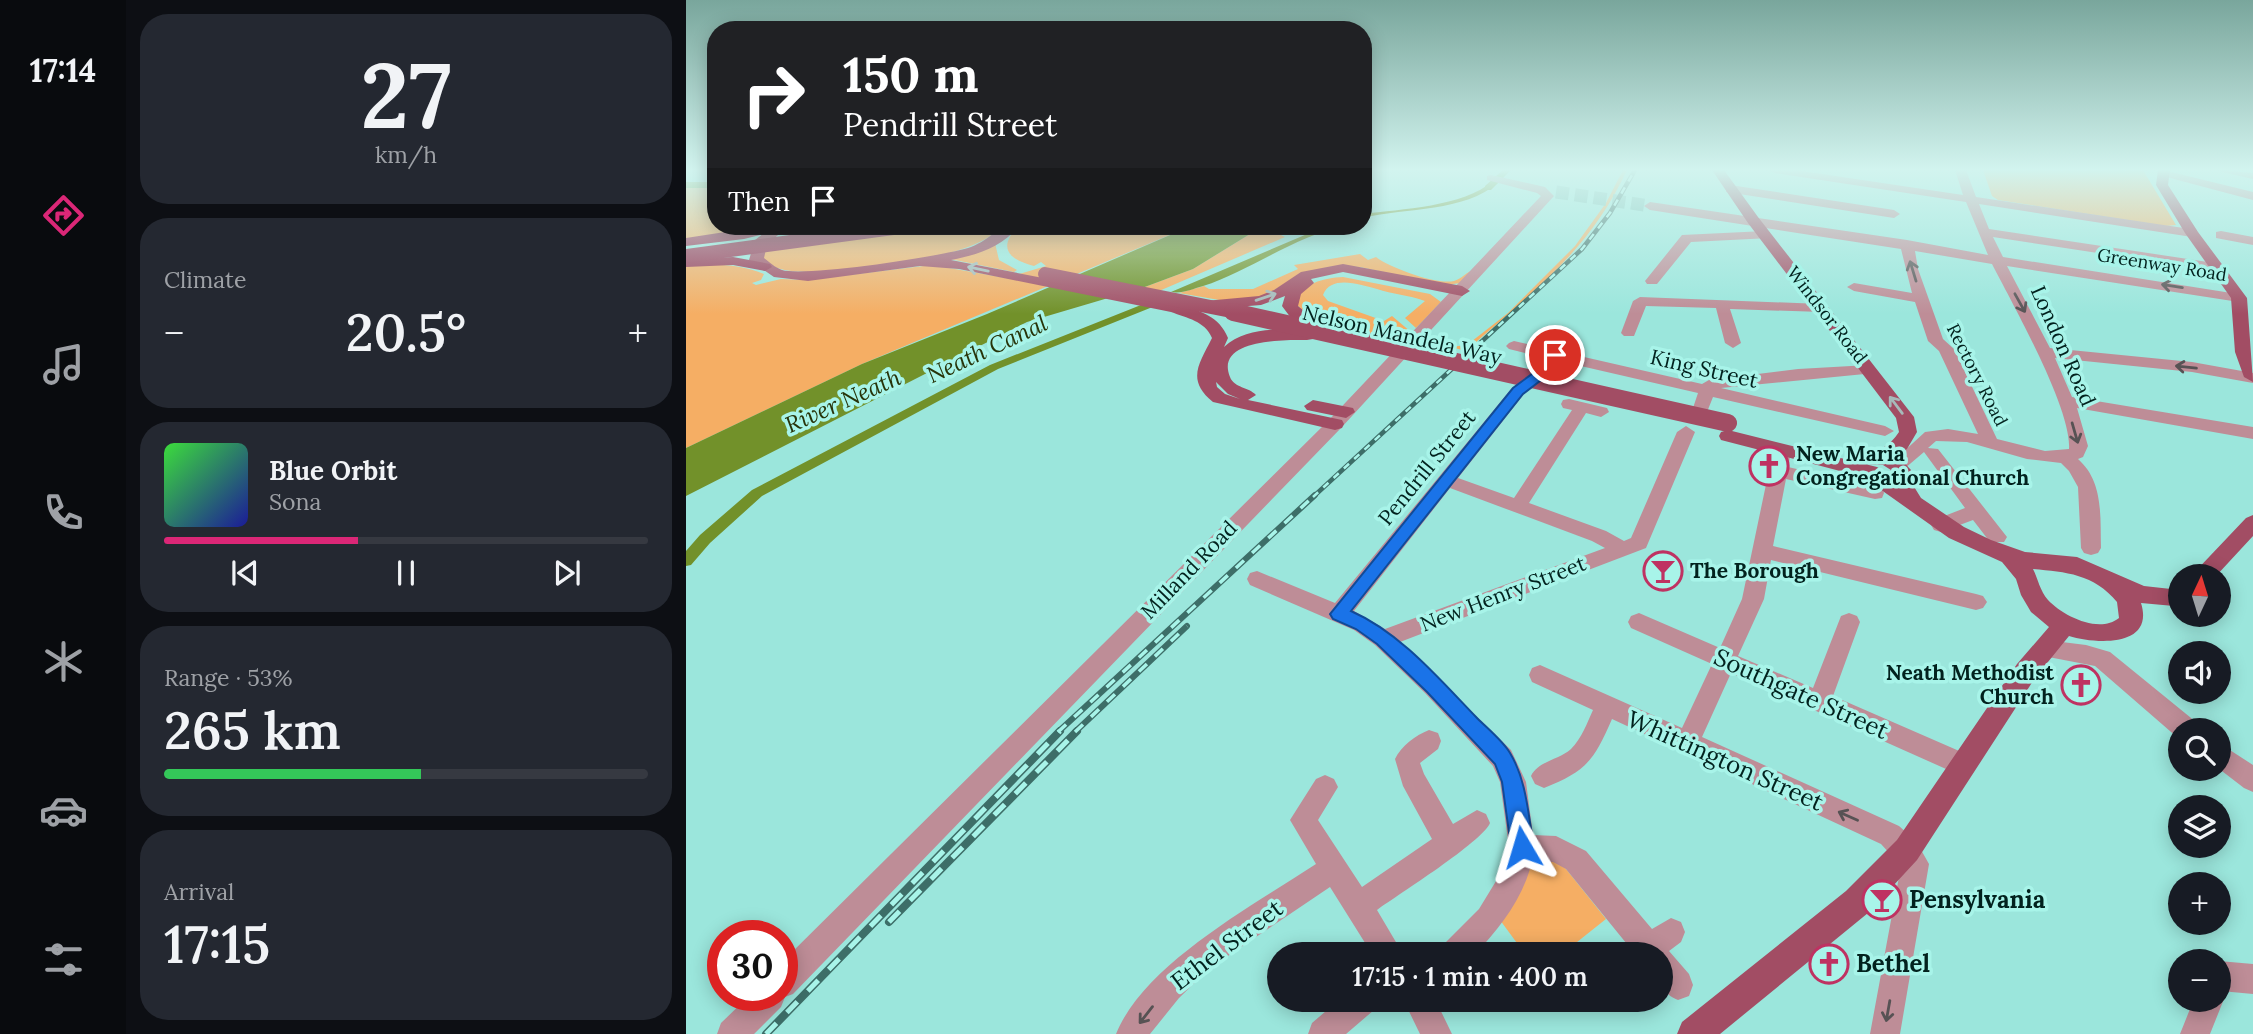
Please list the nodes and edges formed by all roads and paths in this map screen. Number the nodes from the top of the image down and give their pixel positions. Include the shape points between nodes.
1 (1529, 218) edge
2 (1740, 218) edge
3 (1846, 218) edge
4 (1897, 218) edge
5 (1979, 218) edge
6 (2101, 218) edge
7 (2183, 218) edge
8 (1753, 220) junction
9 (1901, 232) junction
10 (1985, 232) junction
11 (2192, 233) junction
12 (744, 235) edge
13 (769, 235) edge
14 (803, 235) edge
15 (841, 235) edge
16 (999, 235) edge
17 (1006, 235) edge
18 (1765, 235) junction
19 (2221, 235) dead end
20 (2253, 241) edge
21 (686, 242) edge
22 (686, 250) edge
23 (686, 256) edge
24 (1995, 258) junction
25 (920, 262) junction
26 (686, 263) edge
27 (765, 267) junction
28 (2216, 267) junction
29 (1360, 273) junction
30 (1041, 277) junction
31 (1652, 281) dead end
32 (1854, 288) dead end
33 (1458, 294) junction
34 (1922, 299) junction
35 (2246, 299) edge
36 (1198, 304) junction
37 (1722, 305) junction
38 (1175, 308) junction
39 (1822, 308) junction
40 (1311, 331) junction
41 (1629, 333) dead end
42 (1732, 343) dead end
43 (1514, 346) dead end
44 (2045, 352) junction
45 (1555, 355) junction
46 (1612, 368) junction
47 (1869, 370) junction
48 (2253, 377) edge
49 (1602, 385) dead end
50 (1216, 387) junction
51 (1704, 400) junction
52 (2066, 401) junction
53 (1575, 405) joint
54 (1601, 412) dead end
55 (1341, 418) junction
56 (1885, 431) dead end
57 (1686, 432) dead end
58 (2253, 433) edge
59 (1990, 443) junction
60 (1933, 453) dead end
61 (2066, 458) junction
62 (1883, 472) junction
63 (1446, 480) junction
64 (1518, 506) junction
65 (1977, 511) junction
66 (2253, 523) edge
67 (1941, 525) junction
68 (1997, 537) dead end
69 (1631, 546) junction
70 (2091, 548) dead end
71 (1762, 551) junction
72 (2010, 556) junction
73 (2045, 564) junction
74 (2214, 564) edge
75 (1257, 579) dead end
76 (2028, 581) junction
77 (2111, 582) junction
78 (2168, 595) edge
79 (2168, 598) edge
80 (1976, 602) dead end
81 (2132, 610) junction
82 (1350, 619) junction
83 (1639, 622) dead end
84 (1849, 622) dead end
85 (2065, 624) junction
86 (2096, 634) junction
87 (1383, 639) junction
88 (2046, 649) junction
89 (1725, 660) junction
90 (2118, 670) junction
91 (1540, 675) dead end
92 (1819, 702) junction
93 (1606, 707) junction
94 (2172, 718) edge
95 (1429, 741) dead end
96 (1687, 744) junction
97 (2231, 763) edge
98 (1964, 765) junction
99 (1544, 776) dead end
100 (2252, 779) edge
101 (1325, 787) dead end
102 (1477, 823) dead end
103 (1450, 844) junction
104 (1522, 847) junction
105 (1907, 850) junction
106 (1334, 867) junction
107 (1359, 906) junction
108 (1382, 942) edge
109 (1466, 942) edge
110 (1650, 942) edge
111 (798, 967) edge
112 (2231, 977) edge
113 (2253, 979) edge
114 (754, 1011) edge
115 (1348, 1012) edge
116 (1425, 1012) edge
117 (2204, 1012) edge
118 (732, 1034) edge
119 (1131, 1034) edge
120 (1323, 1034) edge
121 (1437, 1034) edge
122 (1694, 1034) edge
123 (1885, 1034) edge
124 (2195, 1034) edge

1 - 33 street, Milland Road
2 - 8 street
3 - 9 street
4 - 9 street
5 - 10 street, London Road
6 - 11 street
7 - 11 main road
8 - 9 street
8 - 18 main road, Windsor Road
9 - 24 street, Greenway Road
34 -> 9 street, Rectory Road
10 - 24 street, London Road
10 - 28 street
11 - 28 main road
12 - 21 highway
13 - 27 main road via 760,243 756,260
14 - 22 highway, bridge
15 - 23 highway, bridge
16 - 25 main road via 973,251
17 - 30 main road, Nelson Mandela Way via 1007,258
18 - 31 street via 1686,237
18 - 39 main road, Windsor Road
19 - 20 street
35 -> 24 street, Greenway Road
24 -> 44 street, London Road
25 - 27 main road via 808,276 779,274
30 -> 25 main road, Nelson Mandela Way
26 - 27 highway via 733,261
28 - 35 main road
29 - 33 main road
36 -> 29 main road, bridge via 1251,302 1315,272 1343,268
29 - 40 main road via 1323,276 1294,292 1292,310
30 - 36 main road, Nelson Mandela Way, bridge
30 - 38 main road, Nelson Mandela Way
32 - 34 street
33 - 55 street, Milland Road
34 - 59 street, Rectory Road via 1936,341 1946,348
35 - 48 main road via 2243,352
36 - 40 main road, Nelson Mandela Way, bridge
37 - 39 street
37 - 41 street via 1640,301
37 - 42 street
38 - 40 main road, Nelson Mandela Way
38 - 50 main road via 1210,321 1218,331 1220,338 1205,368
39 - 47 main road, Windsor Road
40 - 50 main road via 1264,336 1232,348 1220,363
40 - 62 main road, Nelson Mandela Way via 1728,430
43 - 45 street, King Street
48 -> 44 street
44 - 52 street, London Road
45 - 46 street, King Street
45 - 63 street, Pendrill Street via 1544,371 1518,391
46 - 49 street
46 - 51 street, King Street
47 - 51 street via 1717,383 1709,385
62 -> 47 main road, Windsor Road via 1909,426
50 - 55 main road via 1219,398 1234,404
51 - 56 street, King Street via 1793,419
52 - 58 street
52 -> 61 street, London Road via 2079,446 2077,453
53 - 54 street
53 - 64 street
55 - 111 street, Milland Road
57 - 69 street
59 - 61 street
59 - 62 street via 1953,434 1931,436
60 - 65 street
61 - 70 street via 2088,484
62 - 67 main road
62 - 71 street via 1779,463
63 - 64 street
63 - 82 street, Pendrill Street
64 - 69 street
65 - 67 street
65 - 68 street
66 - 74 main road
67 - 72 main road
69 - 87 street, New Henry Street
71 - 80 street via 1946,606
71 - 89 street via 1753,599
72 - 73 main road
72 - 76 main road
73 - 76 main road via 2030,573
73 - 77 main road via 2080,566
75 - 82 street
76 - 85 main road via 2034,599
77 - 78 main road via 2143,594
77 - 81 main road
79 - 81 main road
81 - 86 main road via 2123,629
82 - 87 street
83 - 89 street, Southgate Street
84 - 92 street
85 - 86 main road
85 - 88 main road
86 - 90 street
87 - 104 street via 1502,758 1513,782
88 - 90 street via 2086,654
88 - 98 main road via 2026,671
89 - 92 street, Southgate Street
89 - 96 street
90 - 94 street
91 - 93 street, Whittington Street
92 - 98 street, Southgate Street
93 - 96 street, Whittington Street
93 - 99 street via 1572,776
95 - 103 street via 1407,759 1412,778
105 -> 96 street, Whittington Street via 1890,835
97 - 100 street
98 - 105 main road
101 - 106 street via 1303,820
102 - 103 street
103 - 107 street
104 - 109 street via 1516,873 1489,919
104 - 110 street via 1556,849 1576,860
105 - 122 main road via 1857,902
105 -> 123 street via 1915,864
106 - 107 street
106 -> 119 street, Ethel Street via 1200,958 1168,987
107 - 108 street
112 - 113 street
114 - 118 street
115 - 120 street
116 - 121 street
117 - 124 street

